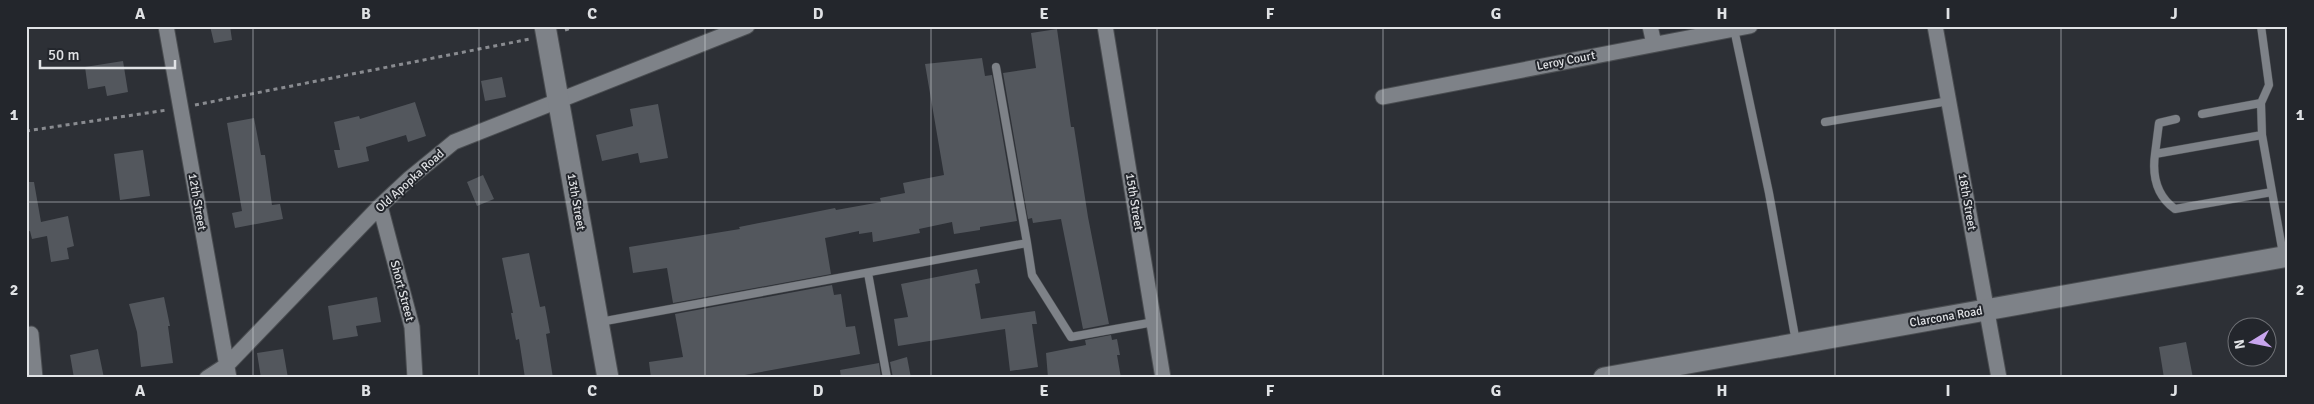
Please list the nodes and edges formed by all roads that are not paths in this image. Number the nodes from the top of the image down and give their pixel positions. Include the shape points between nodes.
1 (166, 26) edge
2 (747, 26) edge
3 (1105, 26) edge
4 (1650, 26) edge
5 (1750, 26) edge
6 (1935, 26) edge
7 (2261, 26) edge
8 (1734, 29) junction
9 (546, 31) edge
10 (1654, 44) junction
11 (996, 67) dead end
12 (1383, 97) dead end
13 (1949, 101) junction
14 (558, 102) junction
15 (2261, 103) junction
16 (2202, 114) dead end
17 (2176, 119) dead end
18 (1825, 122) dead end
19 (2262, 135) junction
20 (2155, 154) junction
21 (2272, 192) junction
22 (380, 206) junction
23 (1027, 243) junction
24 (2286, 256) edge
25 (868, 274) junction
26 (1986, 310) junction
27 (598, 322) junction
28 (1154, 322) junction
29 (28, 335) edge
30 (1796, 344) junction
31 (228, 371) edge
32 (35, 378) edge
33 (206, 378) edge
34 (415, 378) edge
35 (608, 378) edge
36 (887, 378) edge
37 (1163, 378) edge
38 (1604, 378) edge
39 (1999, 378) edge

1 - 31 street, 12th Street
2 - 14 street, Old Apopka Road
3 - 28 street, 15th Street
4 - 10 street
5 - 8 street, Leroy Court
6 - 13 street, 18th Street
7 - 15 lane via 2269,85
8 - 10 street, Leroy Court
8 - 30 lane via 1769,193
9 - 14 main road, 13th Street
10 - 12 street, Leroy Court
11 - 23 lane
13 - 18 lane
13 - 26 street, 18th Street
14 - 22 street, Old Apopka Road via 454,142
14 - 27 main road, 13th Street
15 - 16 lane
15 - 19 lane
17 - 20 lane via 2159,122
19 - 20 lane
19 - 21 lane
20 - 21 lane via 2158,191 2175,209
21 - 24 lane
22 - 31 street, Old Apopka Road
22 - 34 street, Short Street via 412,327
23 - 25 lane
23 - 28 lane via 1032,275 1071,337
24 - 26 main road, Clarcona Road
25 - 27 lane
25 - 36 lane
26 - 30 main road, Clarcona Road
26 - 39 street, 18th Street
27 - 35 main road, 13th Street
28 - 37 street, 15th Street
29 - 32 street
30 - 38 main road, Clarcona Road
31 - 33 street, Old Apopka Road

